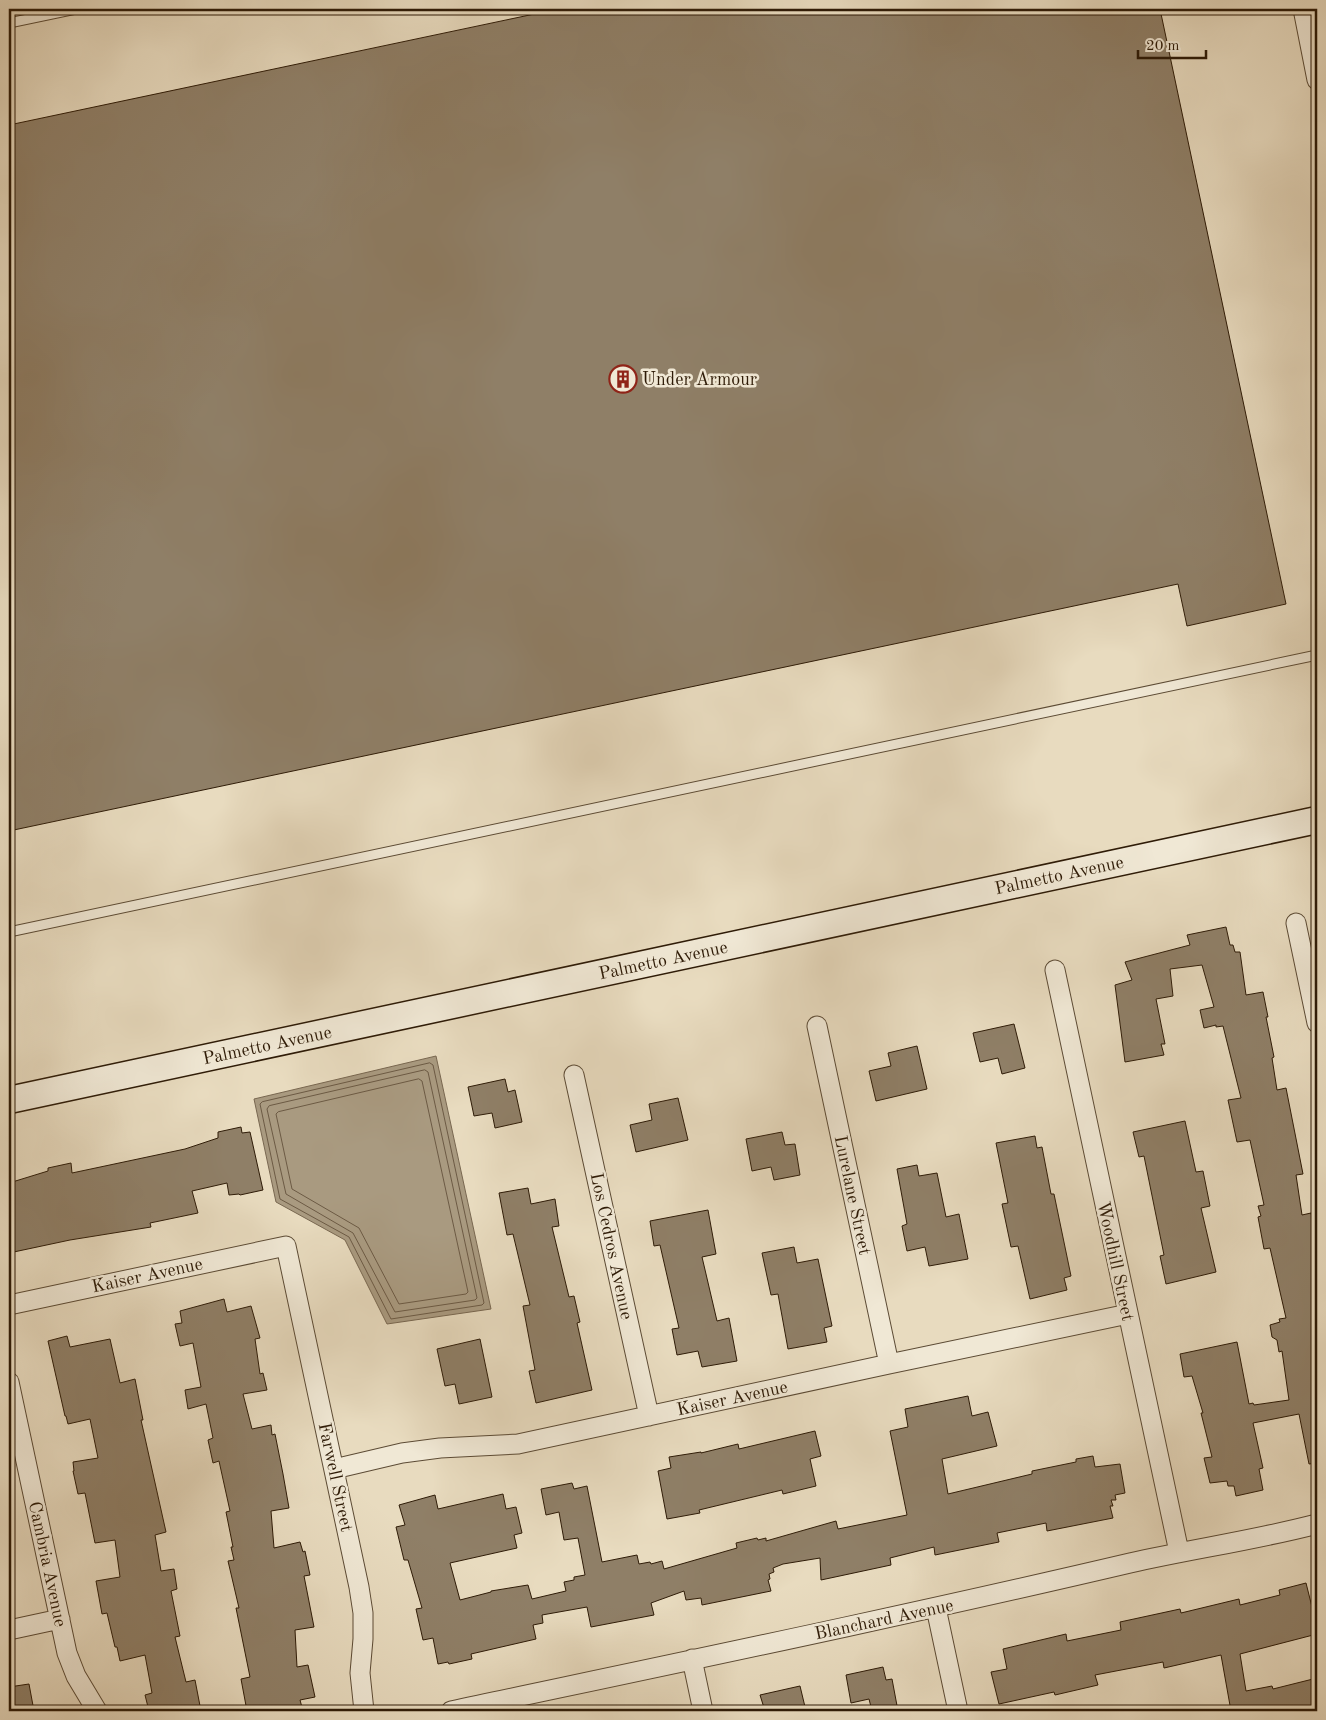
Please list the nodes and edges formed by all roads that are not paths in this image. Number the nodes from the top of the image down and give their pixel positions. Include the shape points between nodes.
1 (76, 9) edge
2 (1303, 9) edge
3 (9, 23) edge
4 (1317, 80) edge
5 (1317, 655) edge
6 (1317, 820) edge
7 (1296, 923) dead end
8 (9, 932) edge
9 (1055, 970) dead end
10 (1317, 1023) edge
11 (816, 1026) dead end
12 (574, 1075) dead end
13 (9, 1100) edge
14 (286, 1246) joint
15 (9, 1305) edge
16 (1128, 1314) junction
17 (889, 1364) junction
18 (9, 1382) edge
19 (649, 1416) junction
20 (334, 1468) junction
21 (1317, 1524) edge
22 (1179, 1552) junction
23 (936, 1608) junction
24 (60, 1619) junction
25 (9, 1630) edge
26 (692, 1660) junction
27 (97, 1711) edge
28 (364, 1711) edge
29 (450, 1711) edge
30 (703, 1711) edge
31 (958, 1711) edge

1 - 3 lane
2 - 4 street
5 - 8 lane
6 - 13 street, Palmetto Avenue
7 - 10 street
9 - 16 street, Woodhill Street
11 - 17 street, Lurelane Street
12 - 19 street, Los Cedros Avenue
14 - 15 street, Kaiser Avenue
14 - 20 street, Farwell Street
16 - 17 street, Kaiser Avenue
16 - 22 street, Woodhill Street
17 - 19 street, Kaiser Avenue
18 - 24 street, Cambria Avenue
19 - 20 street, Kaiser Avenue via 518,1444 440,1448
20 - 28 street, Farwell Street via 363,1614 360,1673
21 - 22 street, Blanchard Avenue
22 - 23 street, Blanchard Avenue
23 - 26 street, Blanchard Avenue
23 - 31 street
24 - 25 street
24 - 27 street, Cambria Avenue via 71,1664
26 - 29 street, Blanchard Avenue
26 - 30 street

